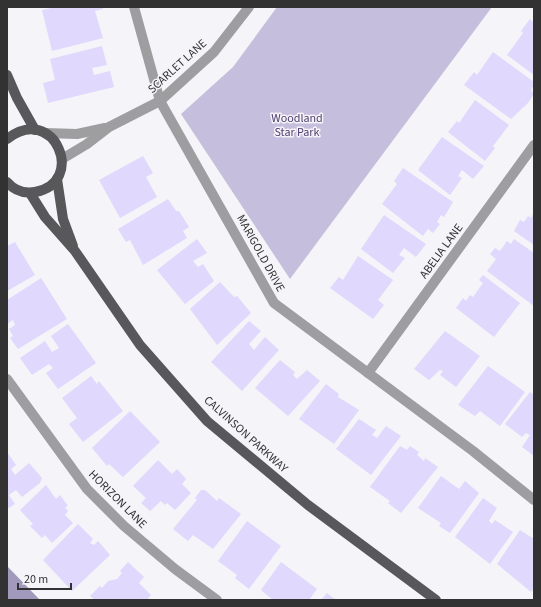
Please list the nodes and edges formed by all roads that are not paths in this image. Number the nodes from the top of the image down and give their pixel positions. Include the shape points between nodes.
1 (134, 7) edge
2 (249, 7) edge
3 (7, 75) edge
4 (160, 101) junction
5 (109, 127) junction
6 (35, 130) junction
7 (45, 133) junction
8 (7, 139) edge
9 (534, 145) edge
10 (62, 158) junction
11 (57, 179) junction
12 (8, 185) edge
13 (30, 193) junction
14 (75, 251) junction
15 (368, 373) junction
16 (7, 379) edge
17 (534, 500) edge
18 (217, 600) edge
19 (436, 600) edge

1 - 4 street, MARIGOLD DRIVE
2 - 4 street, SCARLET LANE via 214,52
3 - 6 main road
4 - 5 street, SCARLET LANE
4 - 15 street, MARIGOLD DRIVE via 274,303
5 - 7 street, SCARLET LANE via 77,134
5 - 10 street, SCARLET LANE via 87,144
6 - 7 main road
6 - 8 main road via 24,130
7 - 10 main road via 59,148
9 - 15 street, ABELIA LANE
10 - 11 main road
11 - 13 main road via 41,191
11 - 14 main road, CALVINSON PARKWAY via 63,219
12 - 13 main road
13 - 14 main road, CALVINSON PARKWAY via 45,217
14 - 19 main road, CALVINSON PARKWAY via 140,345 207,420 308,506
15 - 17 street, MARIGOLD DRIVE
16 - 18 street, HORIZON LANE via 86,489 174,569

